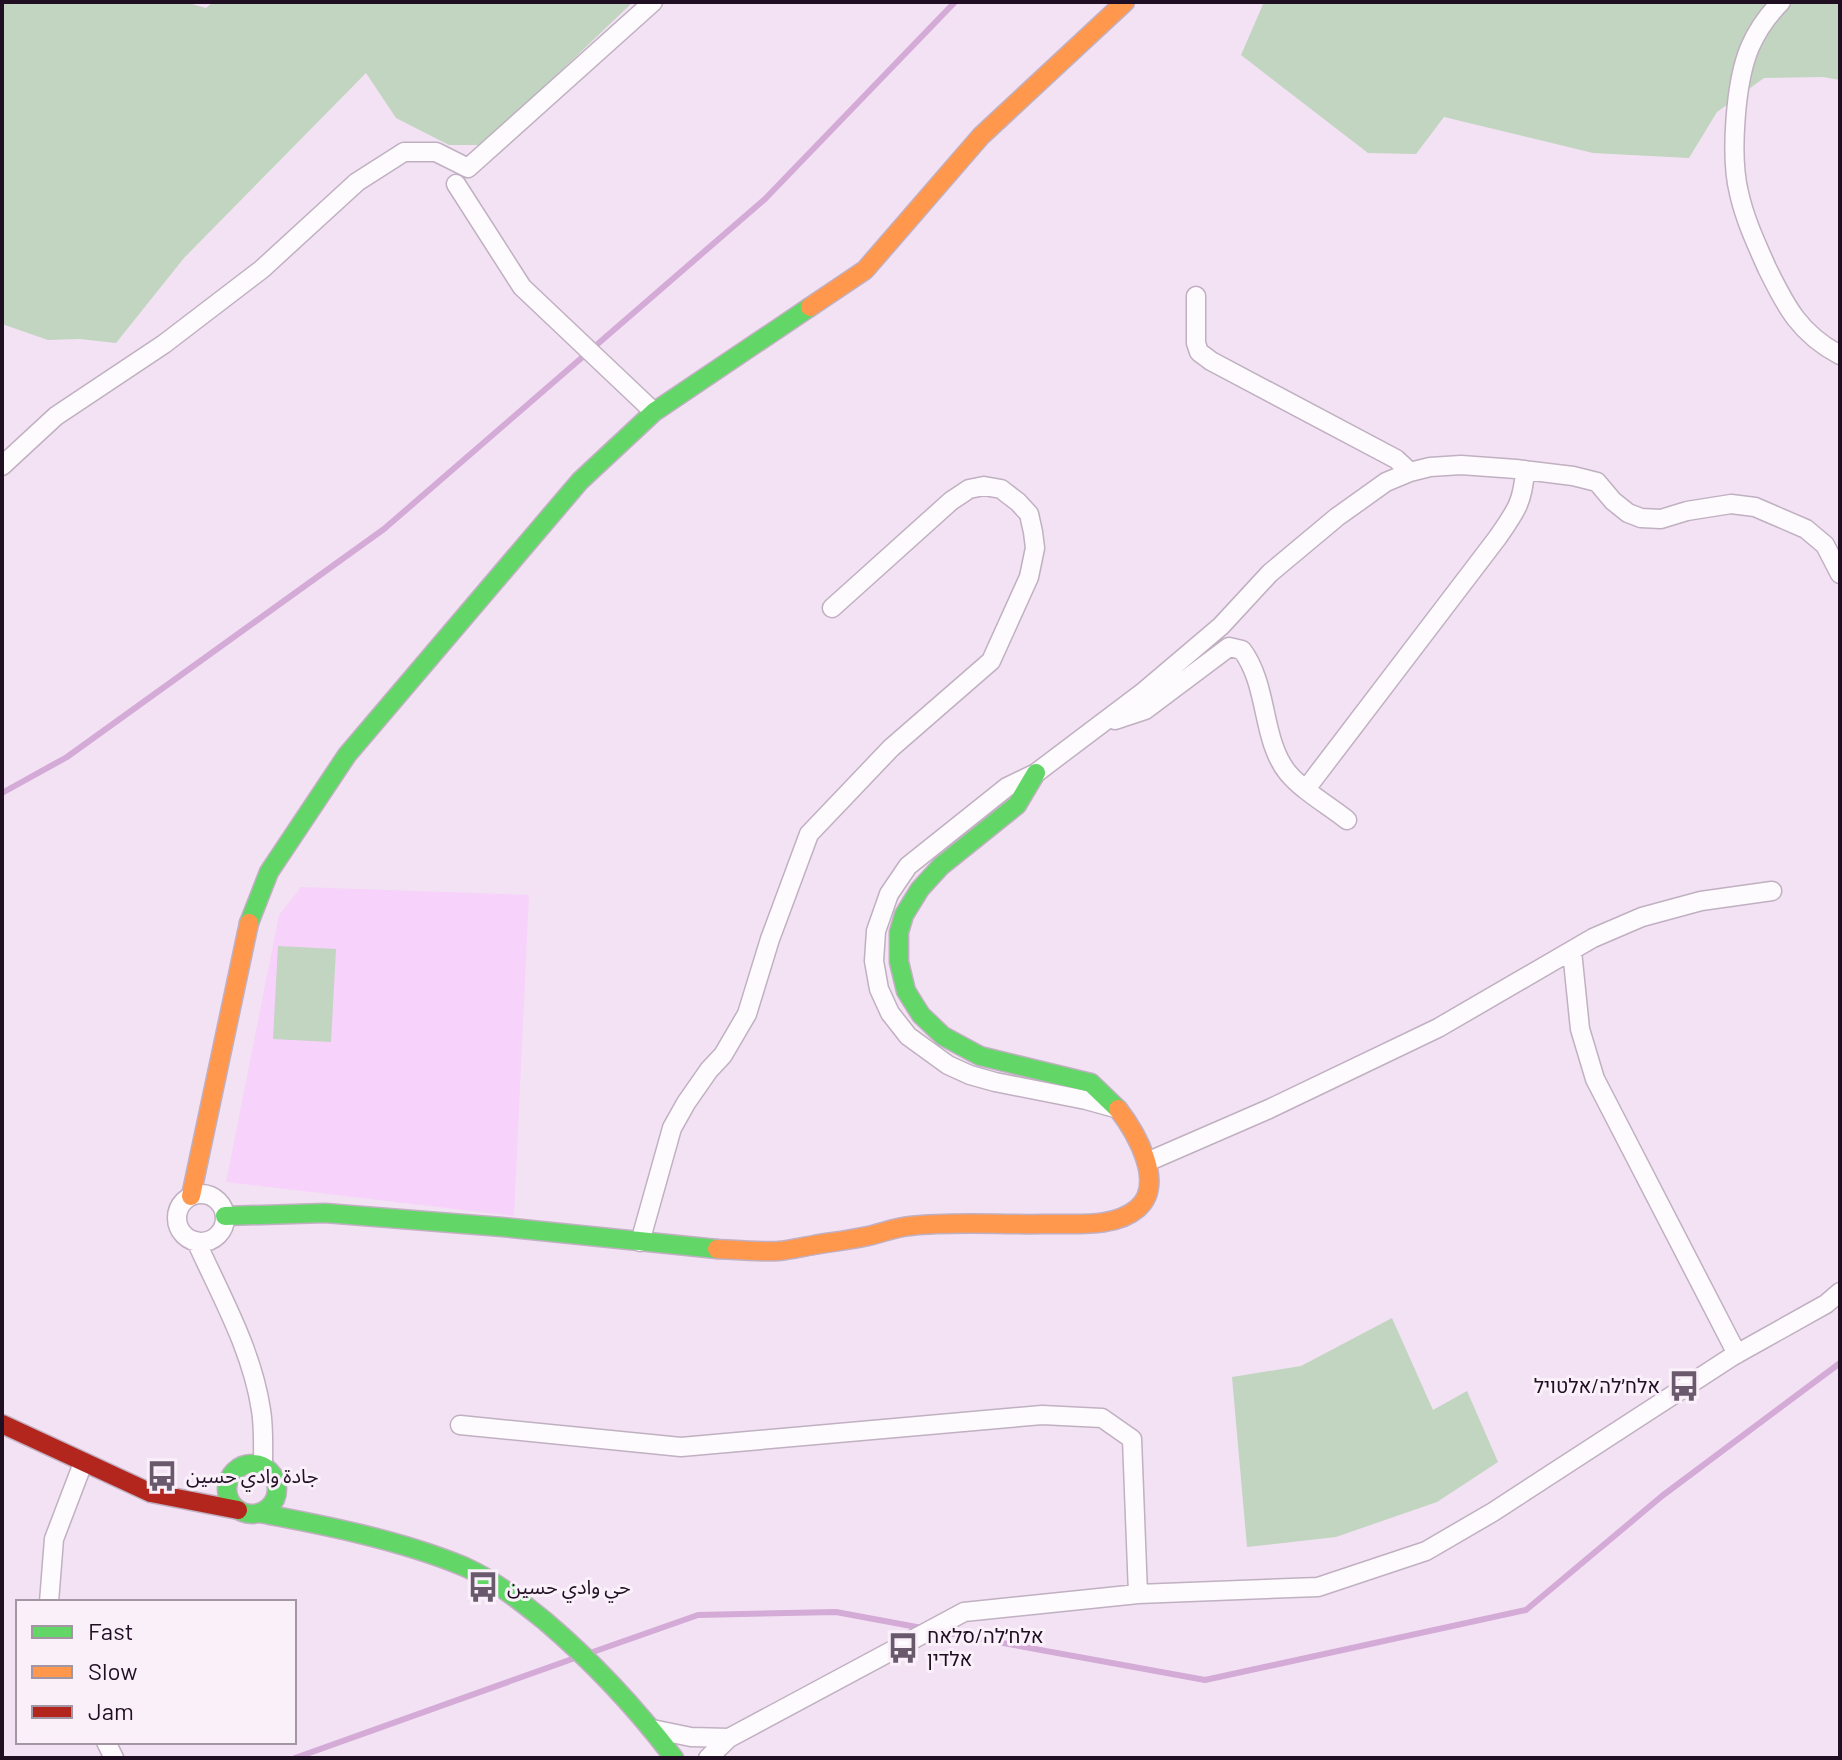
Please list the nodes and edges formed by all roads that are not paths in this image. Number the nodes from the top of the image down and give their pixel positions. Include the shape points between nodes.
1 (653, 2) edge
2 (1104, 2) edge
3 (1125, 2) edge
4 (1781, 2) edge
5 (1096, 29) junction
6 (456, 184) dead end
7 (1196, 296) dead end
8 (1840, 355) edge
9 (654, 412) junction
10 (2, 466) edge
11 (1525, 470) junction
12 (1410, 472) junction
13 (1840, 574) edge
14 (832, 608) dead end
15 (1101, 725) junction
16 (1306, 789) junction
17 (1347, 820) dead end
18 (1772, 891) dead end
19 (1572, 951) junction
20 (1147, 1162) junction
21 (191, 1196) junction
22 (225, 1216) junction
23 (196, 1241) junction
24 (640, 1242) junction
25 (1840, 1292) edge
26 (1737, 1354) junction
27 (2, 1424) edge
28 (460, 1425) dead end
29 (83, 1463) junction
30 (263, 1466) junction
31 (230, 1477) junction
32 (277, 1491) junction
33 (172, 1498) junction
34 (238, 1510) junction
35 (259, 1513) junction
36 (302, 1521) junction
37 (1138, 1594) junction
38 (49, 1600) edge
39 (652, 1729) junction
40 (729, 1738) junction
41 (671, 1756) edge
42 (708, 1758) edge
43 (722, 1758) edge

1 - 10 street via 468,168 436,152 404,152 357,182 262,269 164,344 56,416
2 - 5 street
3 - 5 street
4 - 8 street via 1750,48 1742,78 1735,156 1738,191 1780,296 1804,330
5 - 9 street via 981,136 865,270
6 - 9 street via 522,287
7 - 12 street via 1199,352 1396,459
9 - 21 street via 580,481 347,755 269,872 250,919
11 - 12 street via 1461,465
11 - 13 street via 1597,482 1613,501 1641,518 1661,519 1731,504 1755,507 1806,529 1825,545
11 - 16 street via 1516,511
12 - 15 street via 1386,482 1337,517 1270,573 1221,626
14 - 24 street via 969,489 1001,489 1029,514 1035,548 1029,577 991,661 891,748 809,834 747,1014 672,1128
15 - 16 street via 1145,710 1229,647 1242,650 1258,680 1275,749 1287,772
15 - 20 street via 1036,773 1017,805 920,889 899,932 899,962 906,991 943,1036 980,1056 1091,1083 1129,1123
16 - 17 street
18 - 19 street via 1701,901 1642,917
19 - 20 street via 1438,1028
19 - 26 street via 1580,1029 1595,1079
20 - 24 street via 1148,1190 1141,1206 1114,1221 906,1226 779,1251
21 - 22 street via 213,1197
21 - 23 street via 180,1206 177,1221 184,1236
22 - 23 street via 215,1238
22 - 24 street via 325,1213
23 - 30 street via 252,1369 262,1411
25 - 26 street
26 - 37 street via 1426,1551 1318,1587
27 - 29 street
28 - 37 street via 681,1447 1042,1415 1102,1418 1132,1439
29 - 33 street
29 - 38 street via 54,1539
30 - 31 street via 241,1466
30 - 32 street via 274,1477
31 - 33 street
31 - 34 street via 229,1499
32 - 35 street via 271,1505
32 - 36 street
33 - 34 street
34 - 35 street
35 - 36 street
36 - 39 street via 416,1549 467,1568 515,1596 580,1651
37 - 40 street via 964,1612
39 - 40 street
39 - 41 street
40 - 42 street
40 - 43 street

